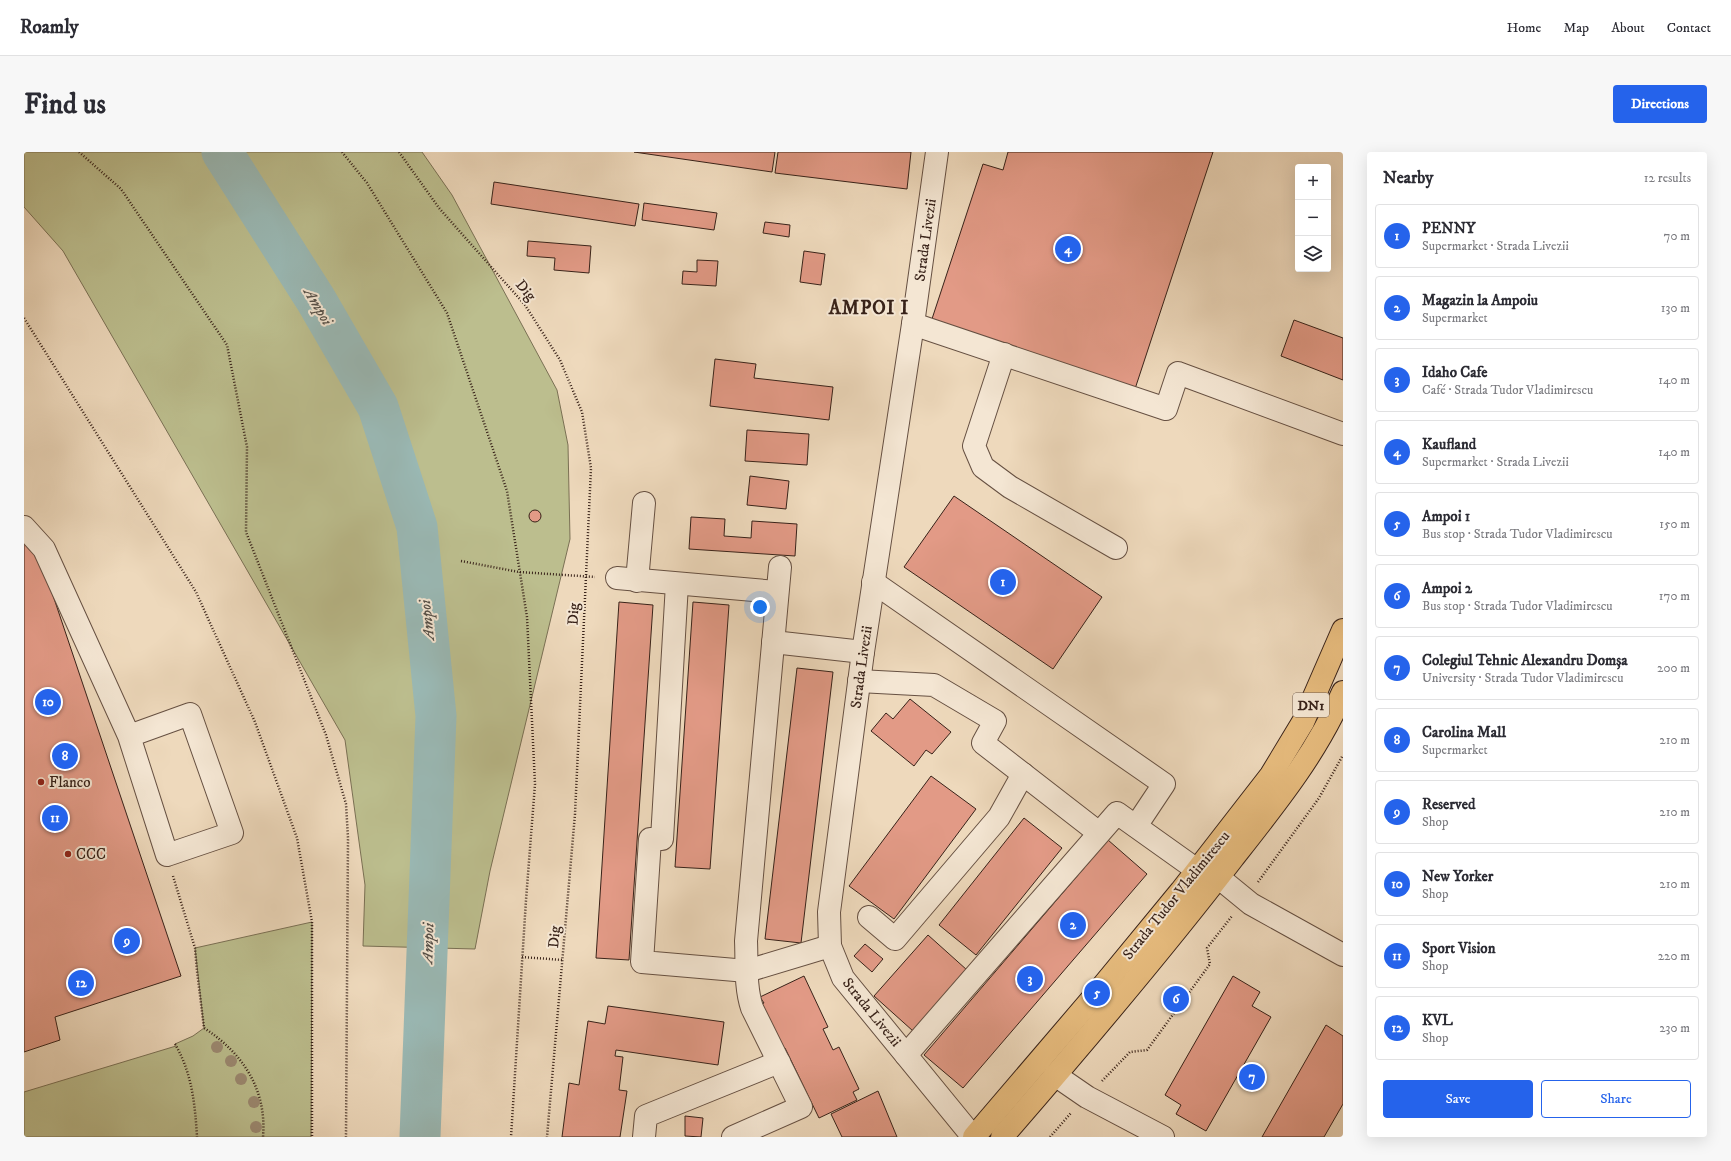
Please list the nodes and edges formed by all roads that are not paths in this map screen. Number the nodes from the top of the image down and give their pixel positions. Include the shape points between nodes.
1 (937, 152) edge
2 (913, 324) junction
3 (1004, 354) junction
4 (1343, 434) edge
5 (644, 503) dead end
6 (24, 527) edge
7 (1116, 548) dead end
8 (780, 567) dead end
9 (873, 582) junction
10 (677, 584) junction
11 (777, 592) junction
12 (1343, 630) edge
13 (772, 642) junction
14 (863, 652) junction
15 (859, 681) junction
16 (1343, 692) edge
17 (130, 736) junction
18 (1023, 774) junction
19 (1136, 826) junction
20 (1099, 833) junction
21 (1197, 870) junction
22 (1218, 877) junction
23 (869, 917) dead end
24 (830, 946) junction
25 (1343, 955) edge
26 (747, 971) junction
27 (906, 1055) junction
28 (779, 1062) junction
29 (1055, 1075) junction
30 (644, 1137) edge
31 (733, 1137) edge
32 (974, 1137) edge
33 (1002, 1137) edge
34 (1163, 1137) edge

1 - 2 street, Strada Livezii
2 - 3 street
2 - 9 street, Strada Livezii
3 - 4 street via 1166,409 1178,373
3 - 7 street via 974,446 983,467 1010,487
5 - 10 street via 627,579
6 - 17 street via 44,549
8 - 11 street
9 - 14 street, Strada Livezii
9 - 19 street via 1164,784
10 - 11 street
10 - 26 street via 662,839 650,839 642,962
11 - 13 street
12 - 21 main road, Strada Tudor Vladimirescu / DN1 via 1303,722 1271,775
13 - 14 street
13 - 26 street via 746,941
14 - 15 street, Strada Livezii
15 - 18 street via 934,685 995,721 983,743
15 - 24 street, Strada Livezii via 829,912
16 - 22 main road, Strada Tudor Vladimirescu / DN1 via 1289,785
17 - 17 street via 190,714 232,833 167,855
18 - 20 street
18 - 23 street via 999,817 895,939
19 - 20 street via 1117,813
19 - 21 street
20 - 27 street
21 - 32 main road, Strada Tudor Vladimirescu / DN1 via 1097,993
22 - 25 street via 1252,904
22 - 29 main road, Strada Tudor Vladimirescu / DN1
24 - 26 street
24 - 27 street, Strada Livezii via 843,978
26 - 28 street via 752,1008
27 - 32 street, Strada Livezii
28 - 30 street via 646,1116
28 - 31 street via 801,1107
29 - 33 main road, Strada Tudor Vladimirescu / DN1
29 - 34 street via 1087,1097

